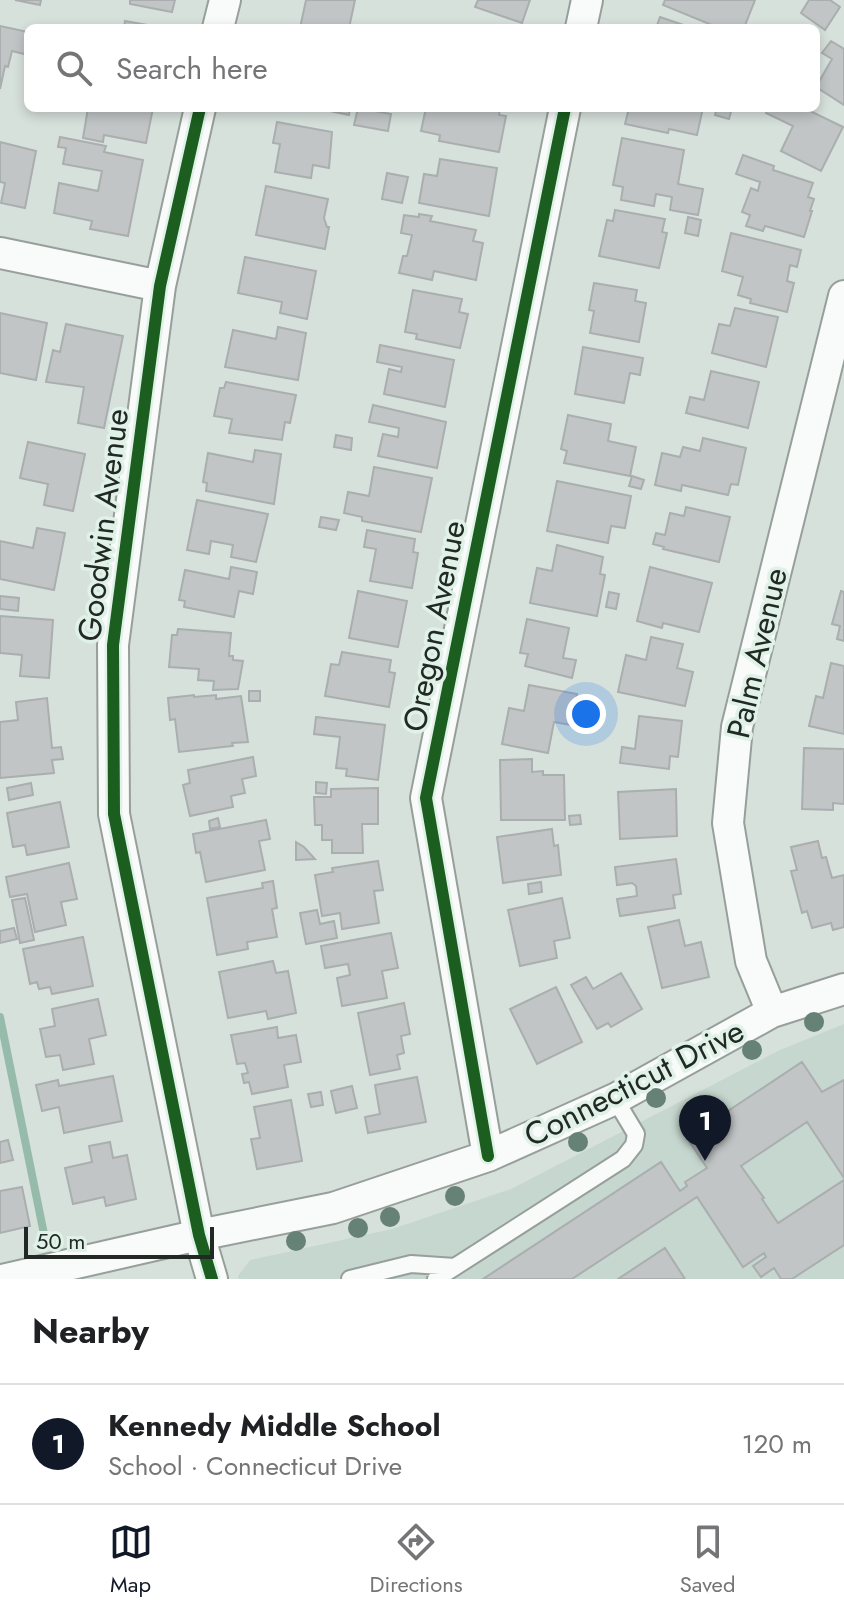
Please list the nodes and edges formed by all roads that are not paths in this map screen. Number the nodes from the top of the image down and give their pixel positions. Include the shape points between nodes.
1 (225, 0) edge
2 (587, 0) edge
3 (219, 24) edge
4 (582, 24) edge
5 (199, 112) edge
6 (564, 112) edge
7 (0, 253) edge
8 (160, 286) junction
9 (844, 296) edge
10 (844, 989) edge
11 (772, 1012) junction
12 (615, 1099) junction
13 (488, 1156) junction
14 (199, 1235) junction
15 (455, 1267) junction
16 (6, 1279) edge
17 (212, 1279) edge
18 (350, 1279) edge
19 (436, 1279) edge

1 - 3 street
2 - 4 street
5 - 8 street, Goodwin Avenue
6 - 13 street, Oregon Avenue via 426,798
7 - 8 street
8 - 14 street, Goodwin Avenue via 113,645 114,814
9 - 11 street, Palm Avenue via 737,727 728,823 751,961
10 - 11 street, Connecticut Drive
11 - 12 street, Connecticut Drive
12 - 13 street, Connecticut Drive
12 - 15 lane via 636,1134 623,1159
13 - 14 street, Connecticut Drive via 333,1208
14 - 16 street, Connecticut Drive
14 - 17 street, Goodwin Avenue
15 - 18 lane via 411,1264
15 - 19 lane

